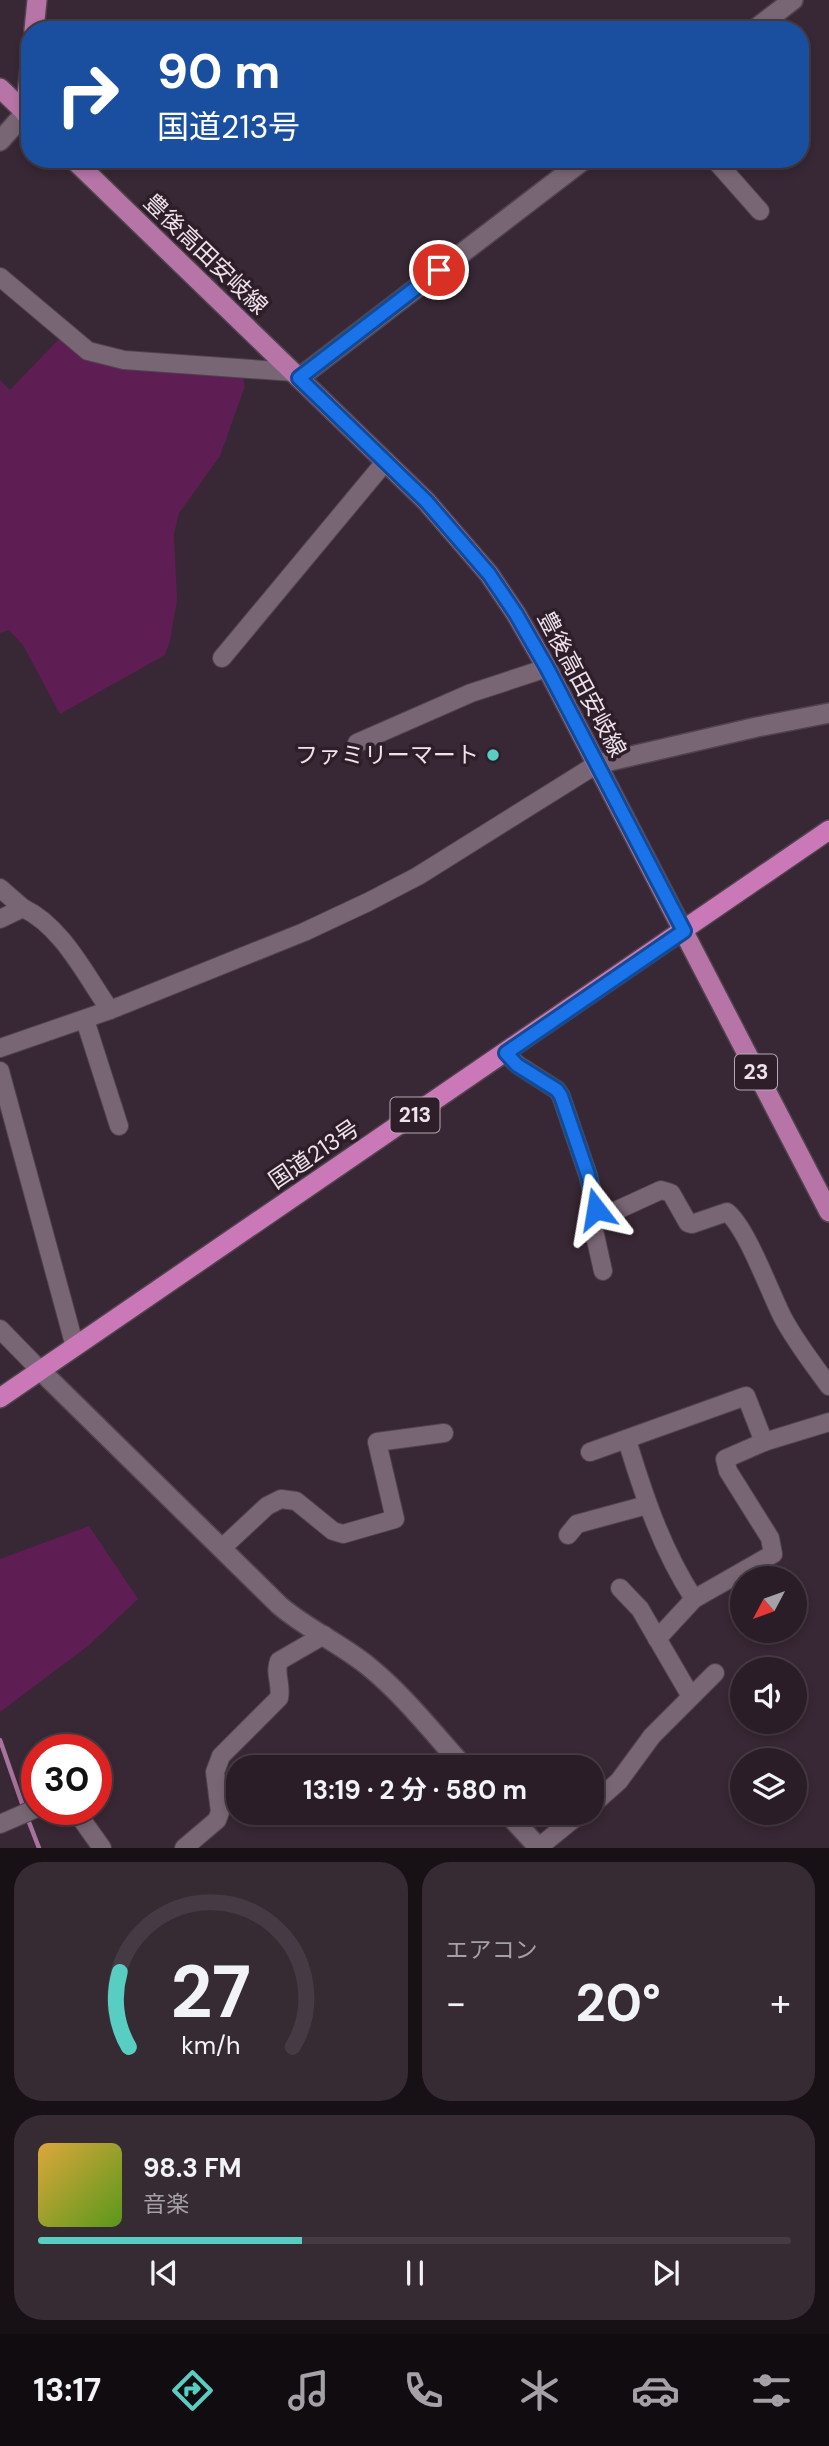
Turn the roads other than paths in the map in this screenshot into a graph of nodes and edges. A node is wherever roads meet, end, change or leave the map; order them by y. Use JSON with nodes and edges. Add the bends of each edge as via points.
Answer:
{"nodes":[{"id":1,"x":37,"y":0,"type":"edge"},
{"id":2,"x":793,"y":0,"type":"edge"},
{"id":3,"x":35,"y":21,"type":"edge"},
{"id":4,"x":766,"y":21,"type":"edge"},
{"id":5,"x":0,"y":88,"type":"edge"},
{"id":6,"x":21,"y":109,"type":"edge"},
{"id":7,"x":21,"y":121,"type":"edge"},
{"id":8,"x":0,"y":141,"type":"edge"},
{"id":9,"x":82,"y":168,"type":"edge"},
{"id":10,"x":572,"y":168,"type":"edge"},
{"id":11,"x":722,"y":168,"type":"edge"},
{"id":12,"x":760,"y":211,"type":"dead end"},
{"id":13,"x":0,"y":277,"type":"edge"},
{"id":14,"x":296,"y":375,"type":"junction"},
{"id":15,"x":385,"y":462,"type":"junction"},
{"id":16,"x":222,"y":658,"type":"dead end"},
{"id":17,"x":547,"y":668,"type":"junction"},
{"id":18,"x":829,"y":713,"type":"edge"},
{"id":19,"x":357,"y":743,"type":"dead end"},
{"id":20,"x":597,"y":764,"type":"junction"},
{"id":21,"x":829,"y":830,"type":"edge"},
{"id":22,"x":0,"y":888,"type":"edge"},
{"id":23,"x":23,"y":908,"type":"junction"},
{"id":24,"x":0,"y":919,"type":"edge"},
{"id":25,"x":684,"y":931,"type":"junction"},
{"id":26,"x":110,"y":1010,"type":"junction"},
{"id":27,"x":85,"y":1020,"type":"junction"},
{"id":28,"x":0,"y":1048,"type":"edge"},
{"id":29,"x":506,"y":1053,"type":"junction"},
{"id":30,"x":0,"y":1071,"type":"edge"},
{"id":31,"x":119,"y":1126,"type":"dead end"},
{"id":32,"x":829,"y":1212,"type":"edge"},
{"id":33,"x":602,"y":1217,"type":"junction"},
{"id":34,"x":603,"y":1271,"type":"dead end"},
{"id":35,"x":0,"y":1329,"type":"edge"},
{"id":36,"x":75,"y":1347,"type":"junction"},
{"id":37,"x":41,"y":1371,"type":"junction"},
{"id":38,"x":829,"y":1386,"type":"edge"},
{"id":39,"x":0,"y":1398,"type":"edge"},
{"id":40,"x":829,"y":1422,"type":"edge"},
{"id":41,"x":444,"y":1433,"type":"dead end"},
{"id":42,"x":627,"y":1440,"type":"junction"},
{"id":43,"x":764,"y":1443,"type":"junction"},
{"id":44,"x":590,"y":1452,"type":"dead end"},
{"id":45,"x":647,"y":1505,"type":"junction"},
{"id":46,"x":568,"y":1535,"type":"dead end"},
{"id":47,"x":222,"y":1548,"type":"junction"},
{"id":48,"x":620,"y":1588,"type":"dead end"},
{"id":49,"x":694,"y":1600,"type":"junction"},
{"id":50,"x":324,"y":1635,"type":"junction"},
{"id":51,"x":657,"y":1639,"type":"junction"},
{"id":52,"x":715,"y":1673,"type":"dead end"},
{"id":53,"x":690,"y":1695,"type":"junction"},
{"id":54,"x":453,"y":1755,"type":"edge"},
{"id":55,"x":604,"y":1794,"type":"edge"},
{"id":56,"x":21,"y":1815,"type":"edge"},
{"id":57,"x":0,"y":1824,"type":"edge"},
{"id":58,"x":86,"y":1825,"type":"edge"},
{"id":59,"x":518,"y":1825,"type":"edge"},
{"id":60,"x":566,"y":1825,"type":"edge"},
{"id":61,"x":102,"y":1847,"type":"edge"},
{"id":62,"x":184,"y":1847,"type":"edge"},
{"id":63,"x":539,"y":1847,"type":"edge"}],
"edges":[{"from":1,"to":3,"type":"main road"},
{"from":2,"to":4,"type":"street"},
{"from":5,"to":6,"type":"main road"},
{"from":7,"to":8,"type":"street"},
{"from":9,"to":14,"type":"main road","name":"豊後高田安岐線"},
{"from":10,"to":14,"type":"street"},
{"from":11,"to":12,"type":"street"},
{"from":13,"to":14,"type":"street","via":[[69,338],[96,354]]},
{"from":14,"to":15,"type":"main road","name":"豊後高田安岐線"},
{"from":15,"to":16,"type":"street"},
{"from":15,"to":17,"type":"main road","name":"豊後高田安岐線","via":[[426,501],[489,574]]},
{"from":17,"to":19,"type":"street","via":[[471,693]]},
{"from":17,"to":20,"type":"main road","name":"豊後高田安岐線"},
{"from":18,"to":20,"type":"street"},
{"from":20,"to":25,"type":"main road","name":"豊後高田安岐線"},
{"from":20,"to":26,"type":"street","via":[[369,902]]},
{"from":21,"to":25,"type":"highway","name":"国道213号","number":"213"},
{"from":22,"to":23,"type":"street"},
{"from":23,"to":24,"type":"street"},
{"from":23,"to":26,"type":"street","via":[[58,937]]},
{"from":25,"to":29,"type":"highway","name":"国道213号","number":"213"},
{"from":25,"to":32,"type":"main road","number":"23"},
{"from":26,"to":27,"type":"street"},
{"from":27,"to":28,"type":"street"},
{"from":27,"to":31,"type":"street"},
{"from":29,"to":33,"type":"street","via":[[561,1096]]},
{"from":29,"to":36,"type":"highway","name":"国道213号","number":"213"},
{"from":30,"to":36,"type":"street"},
{"from":33,"to":34,"type":"street","via":[[593,1226]]},
{"from":33,"to":38,"type":"street","via":[[661,1190],[671,1193],[688,1223],[727,1212],[783,1318]]},
{"from":35,"to":37,"type":"street"},
{"from":36,"to":37,"type":"highway","name":"国道213号","number":"213"},
{"from":37,"to":39,"type":"highway","name":"国道213号","number":"213"},
{"from":37,"to":47,"type":"street"},
{"from":40,"to":43,"type":"street"},
{"from":41,"to":47,"type":"street","via":[[377,1442],[395,1519],[343,1534],[296,1501],[281,1499],[267,1506]]},
{"from":42,"to":43,"type":"street","via":[[746,1396]]},
{"from":42,"to":44,"type":"street"},
{"from":42,"to":45,"type":"street"},
{"from":43,"to":49,"type":"street","via":[[725,1459],[770,1538],[773,1554]]},
{"from":45,"to":46,"type":"street","via":[[577,1524]]},
{"from":45,"to":49,"type":"street"},
{"from":47,"to":50,"type":"street","via":[[293,1617]]},
{"from":48,"to":51,"type":"street","via":[[640,1609]]},
{"from":49,"to":51,"type":"street"},
{"from":50,"to":54,"type":"street","via":[[369,1666]]},
{"from":50,"to":62,"type":"street","via":[[279,1661],[279,1698],[221,1756],[215,1772],[217,1820]]},
{"from":51,"to":53,"type":"street"},
{"from":52,"to":53,"type":"street"},
{"from":53,"to":55,"type":"street"},
{"from":56,"to":57,"type":"street"},
{"from":58,"to":61,"type":"street"},
{"from":59,"to":63,"type":"street"},
{"from":60,"to":63,"type":"street"}]}
